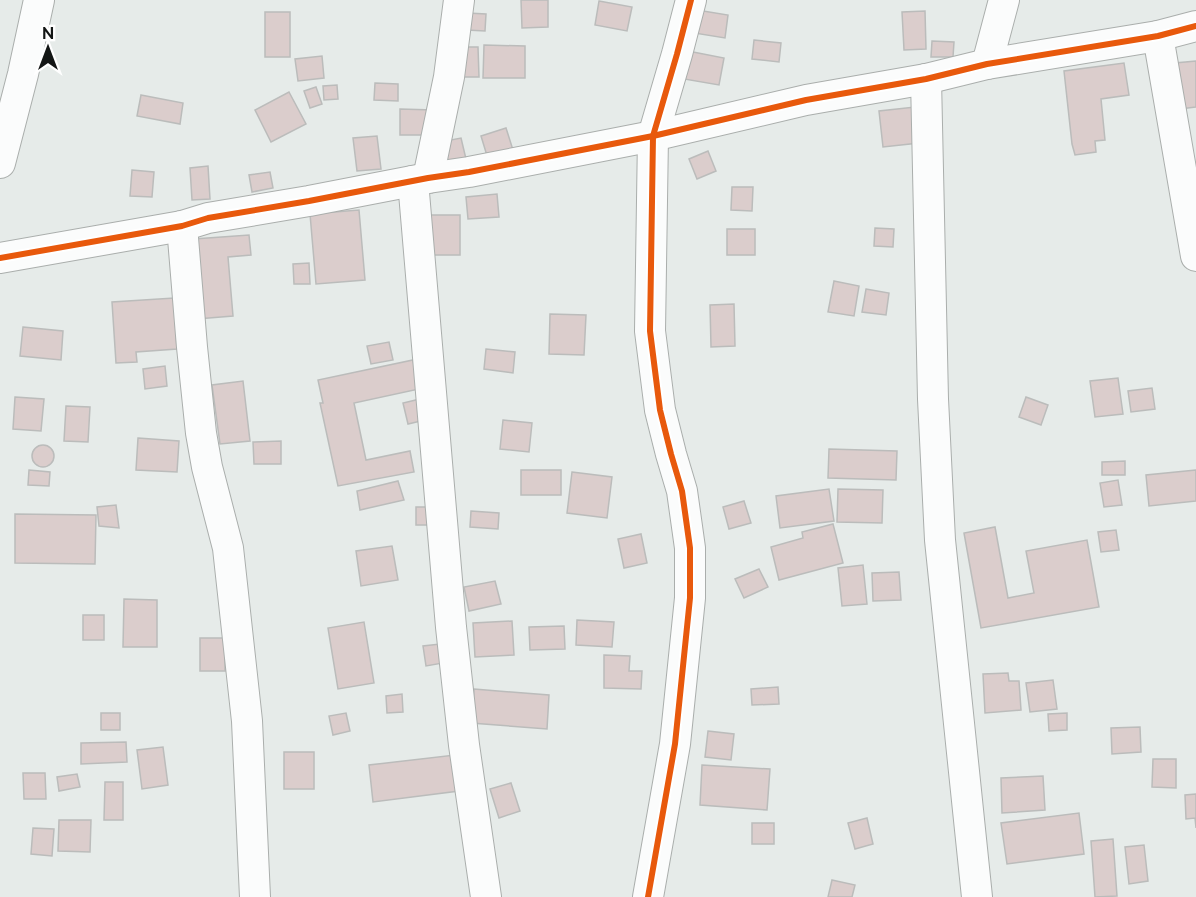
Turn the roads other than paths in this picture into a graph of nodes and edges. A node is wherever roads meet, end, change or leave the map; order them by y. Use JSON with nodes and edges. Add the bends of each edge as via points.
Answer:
{"nodes":[{"id":1,"x":39,"y":0,"type":"edge"},
{"id":2,"x":459,"y":0,"type":"edge"},
{"id":3,"x":691,"y":0,"type":"edge"},
{"id":4,"x":1004,"y":0,"type":"edge"},
{"id":5,"x":1196,"y":26,"type":"edge"},
{"id":6,"x":1158,"y":36,"type":"junction"},
{"id":7,"x":987,"y":64,"type":"junction"},
{"id":8,"x":926,"y":79,"type":"junction"},
{"id":9,"x":653,"y":136,"type":"junction"},
{"id":10,"x":0,"y":163,"type":"edge"},
{"id":11,"x":421,"y":179,"type":"junction"},
{"id":12,"x":182,"y":226,"type":"junction"},
{"id":13,"x":1196,"y":256,"type":"edge"},
{"id":14,"x":0,"y":258,"type":"edge"},
{"id":15,"x":255,"y":897,"type":"edge"},
{"id":16,"x":486,"y":897,"type":"edge"},
{"id":17,"x":648,"y":897,"type":"edge"},
{"id":18,"x":977,"y":897,"type":"edge"}],
"edges":[{"from":1,"to":10,"type":"street"},
{"from":2,"to":11,"type":"street","via":[[449,77]]},
{"from":3,"to":9,"type":"street"},
{"from":4,"to":7,"type":"street"},
{"from":5,"to":6,"type":"street"},
{"from":6,"to":7,"type":"street"},
{"from":6,"to":13,"type":"street"},
{"from":7,"to":8,"type":"street"},
{"from":8,"to":9,"type":"street","via":[[806,100]]},
{"from":8,"to":18,"type":"street","via":[[939,540]]},
{"from":9,"to":11,"type":"street"},
{"from":9,"to":17,"type":"street","via":[[650,331],[660,410],[683,499],[690,548],[690,598],[675,744]]},
{"from":11,"to":12,"type":"street"},
{"from":11,"to":16,"type":"street","via":[[451,627]]},
{"from":12,"to":14,"type":"street"},
{"from":12,"to":15,"type":"street","via":[[201,433],[228,548],[247,721]]}]}
